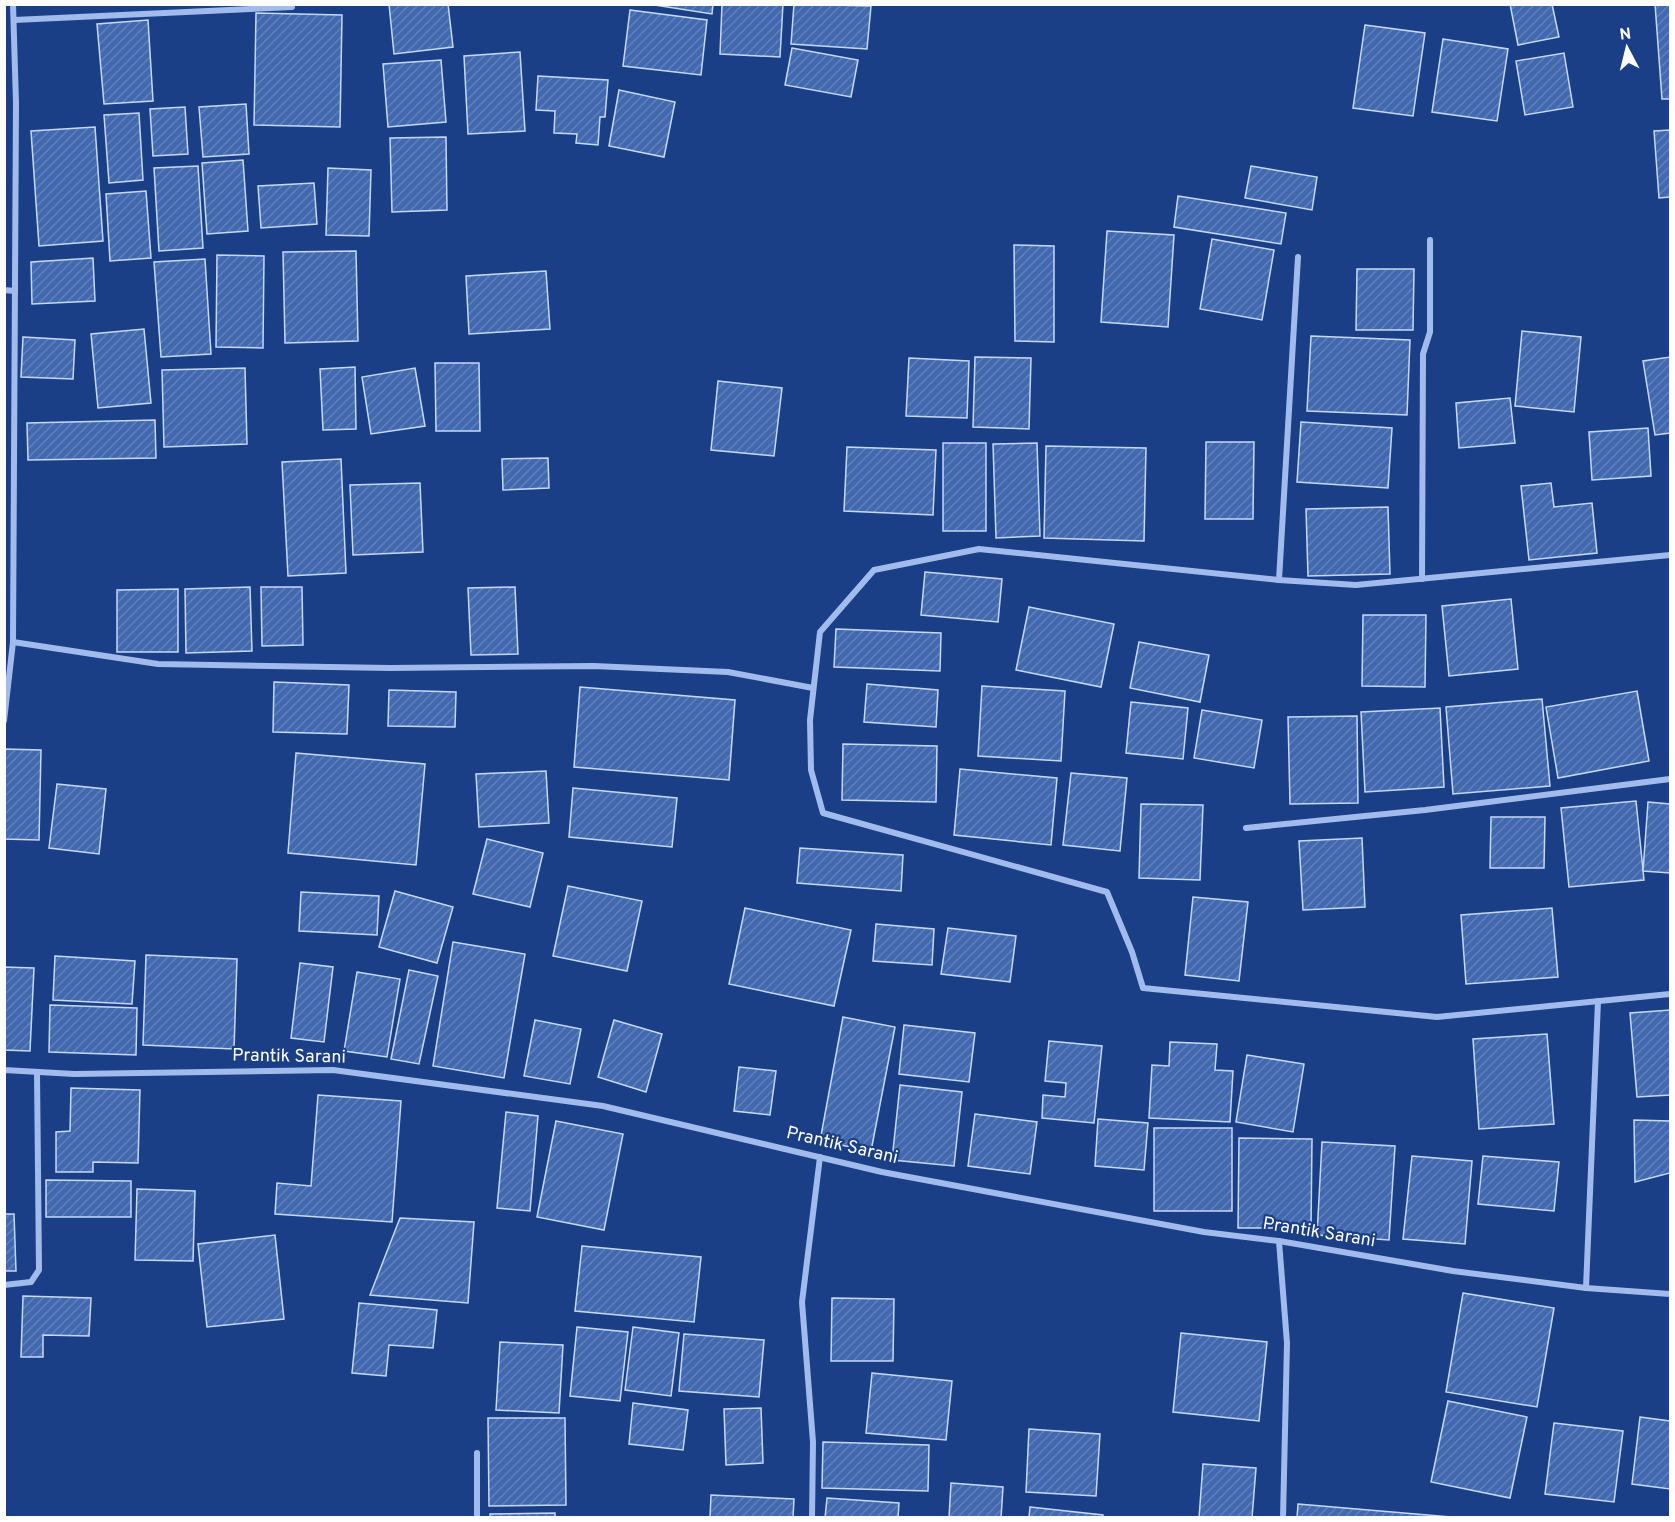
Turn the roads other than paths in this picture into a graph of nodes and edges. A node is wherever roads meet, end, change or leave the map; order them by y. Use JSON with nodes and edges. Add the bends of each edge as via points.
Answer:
{"nodes":[{"id":1,"x":13,"y":4,"type":"edge"},
{"id":2,"x":292,"y":8,"type":"dead end"},
{"id":3,"x":14,"y":20,"type":"junction"},
{"id":4,"x":1431,"y":240,"type":"dead end"},
{"id":5,"x":1298,"y":256,"type":"dead end"},
{"id":6,"x":4,"y":290,"type":"edge"},
{"id":7,"x":15,"y":291,"type":"junction"},
{"id":8,"x":1671,"y":555,"type":"edge"},
{"id":9,"x":1422,"y":579,"type":"junction"},
{"id":10,"x":1279,"y":580,"type":"junction"},
{"id":11,"x":13,"y":642,"type":"junction"},
{"id":12,"x":813,"y":688,"type":"junction"},
{"id":13,"x":4,"y":721,"type":"edge"},
{"id":14,"x":1671,"y":779,"type":"edge"},
{"id":15,"x":1246,"y":828,"type":"dead end"},
{"id":16,"x":1671,"y":994,"type":"edge"},
{"id":17,"x":1598,"y":1001,"type":"junction"},
{"id":18,"x":4,"y":1070,"type":"edge"},
{"id":19,"x":37,"y":1072,"type":"junction"},
{"id":20,"x":820,"y":1157,"type":"junction"},
{"id":21,"x":1279,"y":1241,"type":"junction"},
{"id":22,"x":4,"y":1285,"type":"edge"},
{"id":23,"x":1586,"y":1288,"type":"junction"},
{"id":24,"x":1671,"y":1294,"type":"edge"},
{"id":25,"x":477,"y":1453,"type":"dead end"},
{"id":26,"x":477,"y":1518,"type":"edge"},
{"id":27,"x":812,"y":1518,"type":"edge"},
{"id":28,"x":1283,"y":1518,"type":"edge"}],
"edges":[{"from":1,"to":3,"type":"street"},
{"from":2,"to":3,"type":"street"},
{"from":3,"to":7,"type":"street"},
{"from":4,"to":9,"type":"street","via":[[1430,332],[1423,354]]},
{"from":5,"to":10,"type":"street"},
{"from":6,"to":7,"type":"street"},
{"from":7,"to":11,"type":"street"},
{"from":8,"to":9,"type":"street"},
{"from":9,"to":10,"type":"street","via":[[1356,585]]},
{"from":10,"to":12,"type":"street","via":[[979,549],[874,570],[820,632]]},
{"from":11,"to":12,"type":"street","via":[[158,664],[594,666],[728,672]]},
{"from":11,"to":13,"type":"street"},
{"from":12,"to":17,"type":"street","via":[[811,770],[822,813],[1107,892],[1143,988],[1437,1017]]},
{"from":14,"to":15,"type":"street"},
{"from":16,"to":17,"type":"street"},
{"from":17,"to":23,"type":"street"},
{"from":18,"to":19,"type":"street","name":"Prantik Sarani"},
{"from":19,"to":20,"type":"street","name":"Prantik Sarani","via":[[333,1070],[603,1106]]},
{"from":19,"to":22,"type":"street","via":[[39,1270],[31,1282]]},
{"from":20,"to":21,"type":"street","name":"Prantik Sarani","via":[[1204,1232]]},
{"from":20,"to":27,"type":"street","via":[[802,1302],[813,1442]]},
{"from":21,"to":23,"type":"street","name":"Prantik Sarani","via":[[1453,1271]]},
{"from":21,"to":28,"type":"street","via":[[1287,1342]]},
{"from":23,"to":24,"type":"street","name":"Prantik Sarani"},
{"from":25,"to":26,"type":"street"}]}
